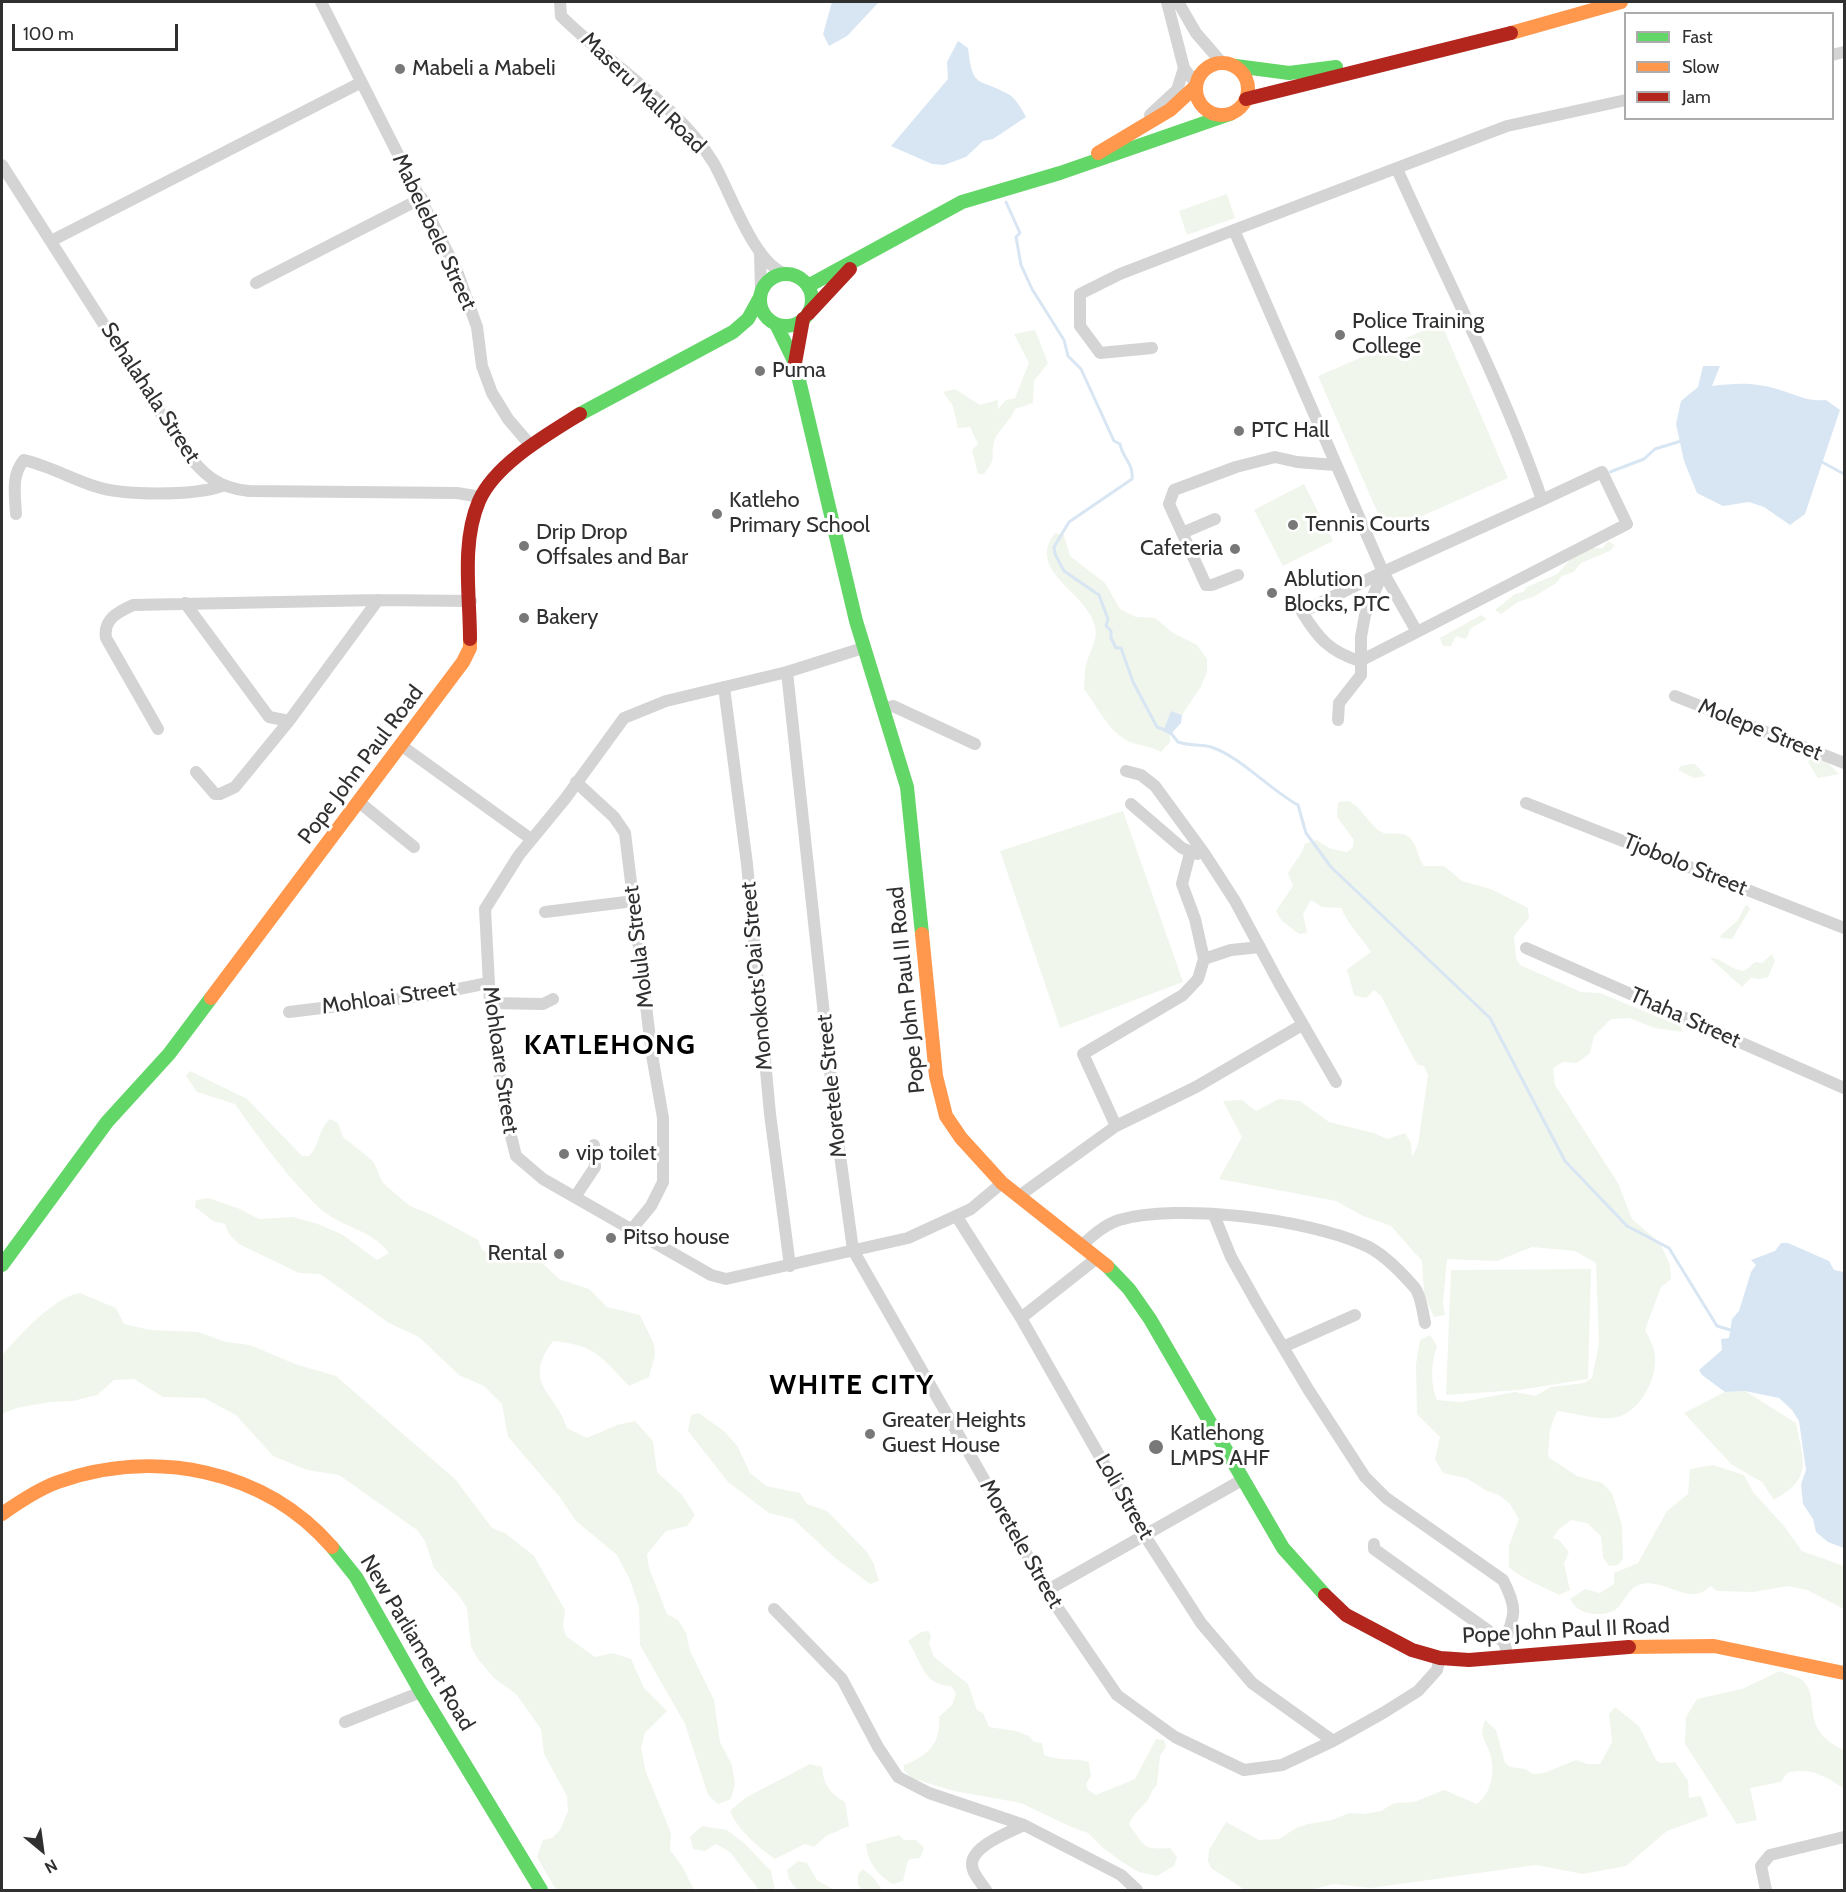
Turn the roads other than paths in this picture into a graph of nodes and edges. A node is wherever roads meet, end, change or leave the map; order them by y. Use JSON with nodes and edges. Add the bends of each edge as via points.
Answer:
{"nodes":[{"id":1,"x":321,"y":2,"type":"edge"},
{"id":2,"x":561,"y":2,"type":"edge"},
{"id":3,"x":1167,"y":2,"type":"edge"},
{"id":4,"x":1178,"y":2,"type":"edge"},
{"id":5,"x":1621,"y":2,"type":"edge"},
{"id":6,"x":1446,"y":51,"type":"junction"},
{"id":7,"x":1229,"y":64,"type":"junction"},
{"id":8,"x":1184,"y":68,"type":"junction"},
{"id":9,"x":360,"y":83,"type":"junction"},
{"id":10,"x":1196,"y":85,"type":"junction"},
{"id":11,"x":1246,"y":99,"type":"junction"},
{"id":12,"x":1624,"y":100,"type":"edge"},
{"id":13,"x":1230,"y":114,"type":"junction"},
{"id":14,"x":1140,"y":128,"type":"junction"},
{"id":15,"x":2,"y":165,"type":"edge"},
{"id":16,"x":1397,"y":170,"type":"junction"},
{"id":17,"x":1060,"y":173,"type":"junction"},
{"id":18,"x":422,"y":198,"type":"junction"},
{"id":19,"x":1234,"y":230,"type":"junction"},
{"id":20,"x":51,"y":241,"type":"junction"},
{"id":21,"x":760,"y":252,"type":"junction"},
{"id":22,"x":864,"y":256,"type":"junction"},
{"id":23,"x":787,"y":274,"type":"junction"},
{"id":24,"x":256,"y":283,"type":"dead end"},
{"id":25,"x":807,"y":286,"type":"junction"},
{"id":26,"x":760,"y":295,"type":"junction"},
{"id":27,"x":805,"y":317,"type":"junction"},
{"id":28,"x":775,"y":324,"type":"junction"},
{"id":29,"x":733,"y":332,"type":"junction"},
{"id":30,"x":1152,"y":348,"type":"dead end"},
{"id":31,"x":795,"y":363,"type":"junction"},
{"id":32,"x":531,"y":446,"type":"junction"},
{"id":33,"x":1335,"y":465,"type":"junction"},
{"id":34,"x":222,"y":486,"type":"junction"},
{"id":35,"x":481,"y":497,"type":"junction"},
{"id":36,"x":1542,"y":500,"type":"junction"},
{"id":37,"x":16,"y":514,"type":"dead end"},
{"id":38,"x":1215,"y":519,"type":"dead end"},
{"id":39,"x":1182,"y":533,"type":"junction"},
{"id":40,"x":1383,"y":572,"type":"junction"},
{"id":41,"x":1238,"y":575,"type":"dead end"},
{"id":42,"x":378,"y":600,"type":"junction"},
{"id":43,"x":471,"y":601,"type":"junction"},
{"id":44,"x":185,"y":603,"type":"junction"},
{"id":45,"x":1418,"y":632,"type":"junction"},
{"id":46,"x":863,"y":648,"type":"junction"},
{"id":47,"x":1360,"y":661,"type":"junction"},
{"id":48,"x":788,"y":672,"type":"junction"},
{"id":49,"x":724,"y":687,"type":"junction"},
{"id":50,"x":1675,"y":696,"type":"dead end"},
{"id":51,"x":882,"y":708,"type":"junction"},
{"id":52,"x":1338,"y":720,"type":"dead end"},
{"id":53,"x":289,"y":721,"type":"junction"},
{"id":54,"x":158,"y":729,"type":"dead end"},
{"id":55,"x":975,"y":744,"type":"dead end"},
{"id":56,"x":402,"y":746,"type":"junction"},
{"id":57,"x":1845,"y":763,"type":"edge"},
{"id":58,"x":1126,"y":771,"type":"dead end"},
{"id":59,"x":196,"y":772,"type":"dead end"},
{"id":60,"x":576,"y":782,"type":"junction"},
{"id":61,"x":359,"y":802,"type":"junction"},
{"id":62,"x":1526,"y":803,"type":"dead end"},
{"id":63,"x":1131,"y":804,"type":"dead end"},
{"id":64,"x":531,"y":838,"type":"junction"},
{"id":65,"x":414,"y":847,"type":"dead end"},
{"id":66,"x":1190,"y":852,"type":"junction"},
{"id":67,"x":1204,"y":853,"type":"junction"},
{"id":68,"x":634,"y":901,"type":"junction"},
{"id":69,"x":545,"y":912,"type":"dead end"},
{"id":70,"x":1845,"y":928,"type":"edge"},
{"id":71,"x":1260,"y":947,"type":"junction"},
{"id":72,"x":1526,"y":948,"type":"dead end"},
{"id":73,"x":1204,"y":959,"type":"junction"},
{"id":74,"x":488,"y":983,"type":"junction"},
{"id":75,"x":553,"y":999,"type":"dead end"},
{"id":76,"x":490,"y":1003,"type":"junction"},
{"id":77,"x":289,"y":1012,"type":"dead end"},
{"id":78,"x":1302,"y":1025,"type":"junction"},
{"id":79,"x":1336,"y":1082,"type":"dead end"},
{"id":80,"x":1845,"y":1088,"type":"edge"},
{"id":81,"x":1116,"y":1126,"type":"junction"},
{"id":82,"x":594,"y":1145,"type":"dead end"},
{"id":83,"x":1002,"y":1183,"type":"junction"},
{"id":84,"x":1019,"y":1196,"type":"junction"},
{"id":85,"x":575,"y":1197,"type":"junction"},
{"id":86,"x":1214,"y":1215,"type":"junction"},
{"id":87,"x":957,"y":1217,"type":"junction"},
{"id":88,"x":632,"y":1229,"type":"junction"},
{"id":89,"x":1081,"y":1246,"type":"junction"},
{"id":90,"x":853,"y":1250,"type":"junction"},
{"id":91,"x":1096,"y":1258,"type":"junction"},
{"id":92,"x":2,"y":1265,"type":"edge"},
{"id":93,"x":790,"y":1266,"type":"junction"},
{"id":94,"x":1355,"y":1315,"type":"dead end"},
{"id":95,"x":1021,"y":1318,"type":"junction"},
{"id":96,"x":1425,"y":1323,"type":"dead end"},
{"id":97,"x":1283,"y":1347,"type":"junction"},
{"id":98,"x":1242,"y":1480,"type":"junction"},
{"id":99,"x":2,"y":1514,"type":"edge"},
{"id":100,"x":1145,"y":1536,"type":"junction"},
{"id":101,"x":1374,"y":1544,"type":"dead end"},
{"id":102,"x":1046,"y":1591,"type":"junction"},
{"id":103,"x":774,"y":1609,"type":"dead end"},
{"id":104,"x":1506,"y":1649,"type":"junction"},
{"id":105,"x":1440,"y":1658,"type":"junction"},
{"id":106,"x":1845,"y":1673,"type":"edge"},
{"id":107,"x":421,"y":1692,"type":"junction"},
{"id":108,"x":345,"y":1722,"type":"dead end"},
{"id":109,"x":1333,"y":1741,"type":"junction"},
{"id":110,"x":1024,"y":1825,"type":"junction"},
{"id":111,"x":1845,"y":1837,"type":"edge"},
{"id":112,"x":541,"y":1890,"type":"edge"},
{"id":113,"x":986,"y":1890,"type":"edge"},
{"id":114,"x":1137,"y":1890,"type":"edge"},
{"id":115,"x":1766,"y":1890,"type":"edge"}],
"edges":[{"from":1,"to":9,"type":"street","name":"Mabelebele Street"},
{"from":2,"to":21,"type":"street","name":"Maseru Mall Road","via":[[561,16],[692,134],[712,160]]},
{"from":3,"to":8,"type":"street"},
{"from":4,"to":7,"type":"street","via":[[1196,33]]},
{"from":5,"to":6,"type":"main road"},
{"from":6,"to":7,"type":"main road","via":[[1414,52],[1304,72],[1273,72]]},
{"from":6,"to":11,"type":"main road"},
{"from":7,"to":10,"type":"main road","via":[[1205,69]]},
{"from":7,"to":11,"type":"main road","via":[[1248,83]]},
{"from":8,"to":10,"type":"street"},
{"from":8,"to":14,"type":"street","via":[[1177,90]]},
{"from":9,"to":18,"type":"street","name":"Mabelebele Street"},
{"from":9,"to":20,"type":"street"},
{"from":10,"to":13,"type":"main road","via":[[1198,101],[1205,109],[1214,114]]},
{"from":10,"to":14,"type":"main road","via":[[1177,104]]},
{"from":11,"to":13,"type":"main road"},
{"from":12,"to":16,"type":"street","via":[[1507,126]]},
{"from":13,"to":17,"type":"main road"},
{"from":14,"to":17,"type":"main road"},
{"from":15,"to":20,"type":"street","name":"Sehalahala Street"},
{"from":16,"to":19,"type":"street"},
{"from":16,"to":36,"type":"street","via":[[1468,322]]},
{"from":17,"to":22,"type":"main road","via":[[962,202]]},
{"from":18,"to":24,"type":"street"},
{"from":18,"to":32,"type":"street","name":"Mabelebele Street","via":[[467,297],[492,393]]},
{"from":19,"to":30,"type":"street","via":[[1120,274],[1080,294],[1080,326],[1101,353]]},
{"from":19,"to":33,"type":"street"},
{"from":20,"to":34,"type":"street","name":"Sehalahala Street","via":[[184,450],[200,471]]},
{"from":21,"to":23,"type":"street","name":"Maseru Mall Road","via":[[771,266]]},
{"from":21,"to":26,"type":"street","name":"Maseru Mall Road"},
{"from":22,"to":25,"type":"main road"},
{"from":22,"to":27,"type":"main road"},
{"from":23,"to":25,"type":"main road","via":[[802,279]]},
{"from":23,"to":26,"type":"main road","via":[[771,278]]},
{"from":25,"to":27,"type":"main road","via":[[812,300]]},
{"from":26,"to":28,"type":"main road","via":[[765,316]]},
{"from":26,"to":29,"type":"main road","name":"Pope John Paul Road","via":[[748,318]]},
{"from":27,"to":28,"type":"main road","via":[[790,326]]},
{"from":27,"to":31,"type":"main road"},
{"from":28,"to":29,"type":"main road","name":"Pope John Paul Road"},
{"from":28,"to":31,"type":"main road"},
{"from":29,"to":32,"type":"main road","name":"Pope John Paul Road"},
{"from":31,"to":46,"type":"main road","name":"Pope John Paul II Road"},
{"from":32,"to":35,"type":"main road","name":"Pope John Paul Road","via":[[506,466]]},
{"from":33,"to":39,"type":"street","via":[[1275,457],[1182,486],[1174,490],[1169,504]]},
{"from":33,"to":40,"type":"street"},
{"from":34,"to":35,"type":"street","name":"Sehalahala Street"},
{"from":34,"to":37,"type":"street","via":[[180,493],[95,487],[24,460],[15,479]]},
{"from":35,"to":43,"type":"main road","name":"Pope John Paul Road","via":[[470,541]]},
{"from":36,"to":40,"type":"street"},
{"from":36,"to":45,"type":"street","via":[[1602,472],[1627,524]]},
{"from":38,"to":39,"type":"street"},
{"from":39,"to":41,"type":"street","via":[[1206,585]]},
{"from":40,"to":45,"type":"street"},
{"from":40,"to":47,"type":"street","via":[[1365,615]]},
{"from":40,"to":47,"type":"street","via":[[1302,612],[1317,635],[1340,655]]},
{"from":42,"to":43,"type":"street"},
{"from":42,"to":44,"type":"street"},
{"from":42,"to":53,"type":"street"},
{"from":43,"to":56,"type":"main road","name":"Pope John Paul Road","via":[[470,648],[449,684]]},
{"from":44,"to":53,"type":"street","via":[[269,717]]},
{"from":44,"to":54,"type":"street","via":[[133,605],[108,621],[105,629],[106,638]]},
{"from":45,"to":47,"type":"street"},
{"from":46,"to":48,"type":"street","name":"Mohloare Street"},
{"from":46,"to":51,"type":"main road","name":"Pope John Paul II Road"},
{"from":47,"to":52,"type":"street","via":[[1361,675],[1339,703]]},
{"from":48,"to":49,"type":"street","name":"Mohloare Street"},
{"from":48,"to":90,"type":"street","name":"Moretele Street","via":[[834,1114]]},
{"from":49,"to":60,"type":"street","name":"Mohloare Street","via":[[658,703],[624,718]]},
{"from":49,"to":93,"type":"street","name":"Monokots'Oai Street"},
{"from":50,"to":57,"type":"street","name":"Molepe Street"},
{"from":51,"to":55,"type":"street","via":[[893,706]]},
{"from":51,"to":83,"type":"main road","name":"Pope John Paul II Road","via":[[907,787],[940,1100],[952,1128]]},
{"from":53,"to":59,"type":"street","via":[[228,791],[215,794]]},
{"from":56,"to":61,"type":"main road","name":"Pope John Paul Road"},
{"from":56,"to":64,"type":"street"},
{"from":58,"to":67,"type":"street","via":[[1141,775],[1155,786]]},
{"from":60,"to":64,"type":"street","name":"Mohloare Street"},
{"from":60,"to":68,"type":"street","name":"Molula Street","via":[[614,816],[625,833]]},
{"from":61,"to":65,"type":"street"},
{"from":61,"to":92,"type":"main road","name":"Pope John Paul Road","via":[[169,1054],[107,1122]]},
{"from":62,"to":70,"type":"street","name":"Tjobolo Street"},
{"from":63,"to":66,"type":"street"},
{"from":64,"to":74,"type":"street","name":"Mohloare Street","via":[[485,909]]},
{"from":66,"to":67,"type":"street"},
{"from":66,"to":73,"type":"street","via":[[1182,884]]},
{"from":67,"to":71,"type":"street"},
{"from":68,"to":69,"type":"street"},
{"from":68,"to":88,"type":"street","name":"Molula Street","via":[[663,1118],[663,1182],[651,1206]]},
{"from":71,"to":73,"type":"street","via":[[1231,950]]},
{"from":71,"to":78,"type":"street"},
{"from":72,"to":80,"type":"street","name":"Thaha Street"},
{"from":73,"to":81,"type":"street","via":[[1198,979],[1183,995],[1083,1054]]},
{"from":74,"to":76,"type":"street","name":"Mohloare Street"},
{"from":74,"to":77,"type":"street","name":"Mohloai Street"},
{"from":75,"to":76,"type":"street","via":[[543,1004]]},
{"from":76,"to":85,"type":"street","name":"Mohloare Street","via":[[505,1112],[516,1156],[543,1179]]},
{"from":78,"to":79,"type":"street"},
{"from":78,"to":81,"type":"street","via":[[1196,1087]]},
{"from":81,"to":84,"type":"street"},
{"from":82,"to":85,"type":"street","via":[[595,1167]]},
{"from":83,"to":84,"type":"main road","name":"Pope John Paul II Road"},
{"from":83,"to":87,"type":"street","name":"Mohloare Street"},
{"from":84,"to":89,"type":"main road","name":"Pope John Paul II Road"},
{"from":85,"to":88,"type":"street","name":"Mohloare Street"},
{"from":86,"to":89,"type":"street","via":[[1151,1215],[1118,1221]]},
{"from":86,"to":96,"type":"street","via":[[1265,1218],[1365,1244],[1417,1290]]},
{"from":86,"to":97,"type":"street","via":[[1231,1257]]},
{"from":87,"to":90,"type":"street","name":"Mohloare Street","via":[[908,1238]]},
{"from":87,"to":95,"type":"street","name":"Loli Street"},
{"from":88,"to":93,"type":"street","name":"Mohloare Street","via":[[711,1275],[726,1279]]},
{"from":89,"to":91,"type":"main road","name":"Pope John Paul II Road"},
{"from":90,"to":93,"type":"street","name":"Mohloare Street"},
{"from":90,"to":102,"type":"street","name":"Moretele Street"},
{"from":91,"to":95,"type":"street"},
{"from":91,"to":98,"type":"main road","name":"Pope John Paul II Road","via":[[1129,1289],[1150,1319]]},
{"from":94,"to":97,"type":"street"},
{"from":95,"to":100,"type":"street","name":"Loli Street"},
{"from":97,"to":104,"type":"street","via":[[1365,1477],[1386,1498],[1503,1580],[1513,1598],[1515,1612]]},
{"from":98,"to":100,"type":"street"},
{"from":98,"to":105,"type":"main road","name":"Pope John Paul II Road","via":[[1296,1564],[1347,1615],[1412,1650]]},
{"from":99,"to":107,"type":"main road","name":"New Parliament Road","via":[[57,1482],[102,1472],[179,1467],[233,1478],[299,1514],[343,1560]]},
{"from":100,"to":102,"type":"street"},
{"from":100,"to":109,"type":"street","name":"Loli Street","via":[[1201,1623],[1252,1683]]},
{"from":101,"to":104,"type":"street","via":[[1374,1549]]},
{"from":102,"to":109,"type":"street","name":"Moretele Street","via":[[1117,1695],[1175,1737],[1245,1770],[1282,1765]]},
{"from":103,"to":110,"type":"street","via":[[842,1679],[898,1777],[929,1793]]},
{"from":104,"to":105,"type":"main road","name":"Pope John Paul II Road","via":[[1469,1660]]},
{"from":104,"to":106,"type":"main road","name":"Pope John Paul II Road","via":[[1714,1646]]},
{"from":105,"to":109,"type":"street","name":"Moretele Street","via":[[1437,1670],[1418,1691]]},
{"from":107,"to":108,"type":"street"},
{"from":107,"to":112,"type":"main road","name":"New Parliament Road"},
{"from":110,"to":113,"type":"street","via":[[986,1844],[974,1858],[973,1869]]},
{"from":110,"to":114,"type":"street","via":[[1121,1875]]},
{"from":111,"to":115,"type":"street","via":[[1770,1855],[1761,1866]]}]}
